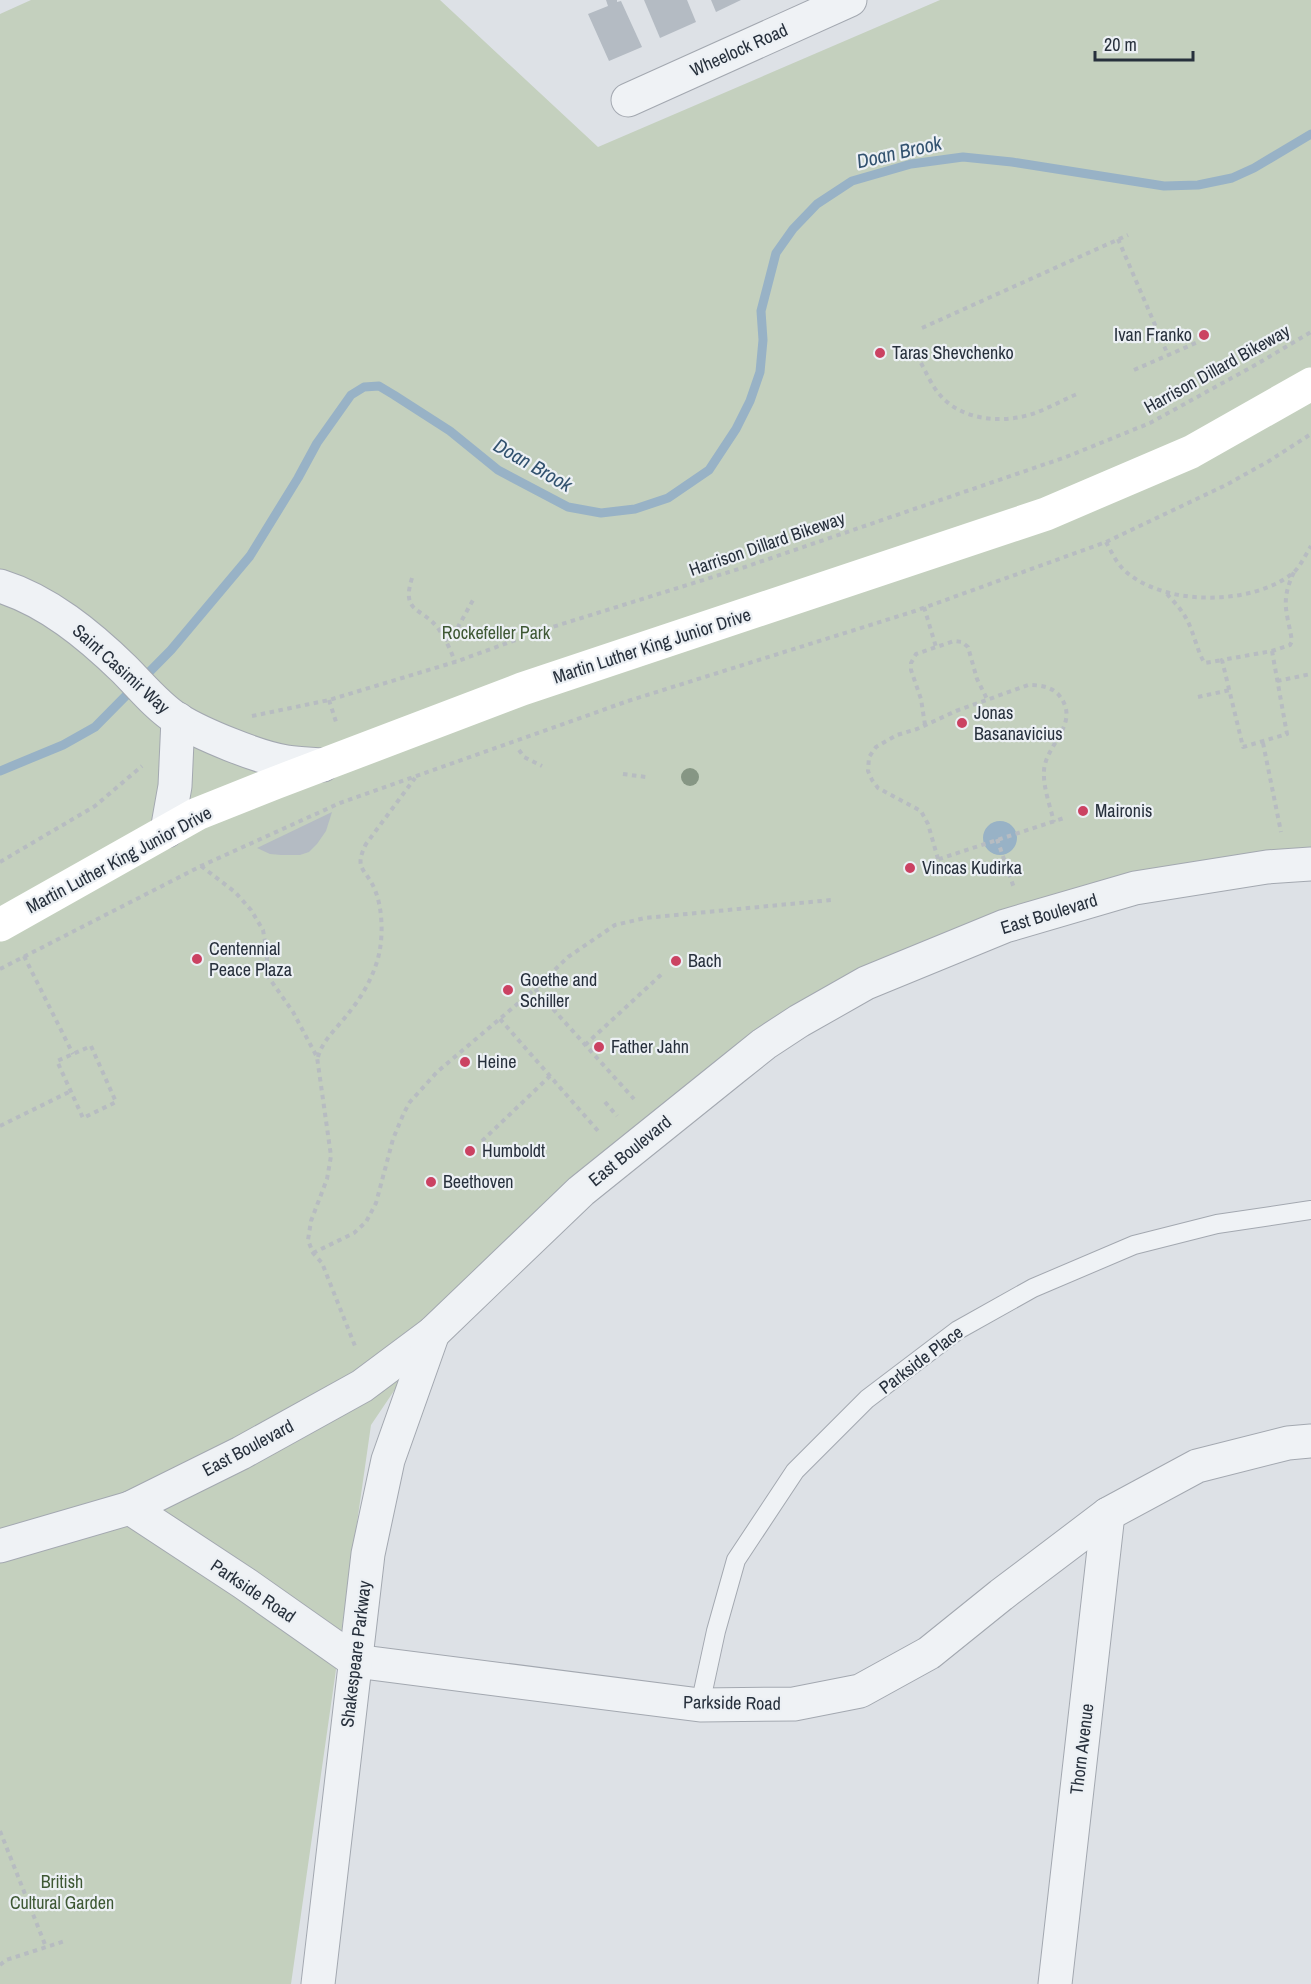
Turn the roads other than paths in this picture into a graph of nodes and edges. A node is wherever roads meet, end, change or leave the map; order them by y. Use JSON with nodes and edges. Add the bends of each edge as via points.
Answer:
{"nodes":[{"id":1,"x":850,"y":0,"type":"edge"},
{"id":2,"x":628,"y":100,"type":"dead end"},
{"id":3,"x":1311,"y":384,"type":"edge"},
{"id":4,"x":0,"y":586,"type":"edge"},
{"id":5,"x":167,"y":711,"type":"junction"},
{"id":6,"x":323,"y":765,"type":"junction"},
{"id":7,"x":167,"y":831,"type":"junction"},
{"id":8,"x":1311,"y":864,"type":"edge"},
{"id":9,"x":0,"y":925,"type":"edge"},
{"id":10,"x":1311,"y":1210,"type":"edge"},
{"id":11,"x":433,"y":1333,"type":"junction"},
{"id":12,"x":1311,"y":1441,"type":"edge"},
{"id":13,"x":130,"y":1508,"type":"junction"},
{"id":14,"x":1108,"y":1514,"type":"junction"},
{"id":15,"x":0,"y":1546,"type":"edge"},
{"id":16,"x":355,"y":1661,"type":"junction"},
{"id":17,"x":700,"y":1705,"type":"junction"},
{"id":18,"x":318,"y":1984,"type":"edge"},
{"id":19,"x":1055,"y":1984,"type":"edge"}],
"edges":[{"from":1,"to":2,"type":"street","name":"Wheelock Road"},
{"from":3,"to":6,"type":"main road","name":"Martin Luther King Junior Drive","via":[[1191,452],[1046,514],[522,689]]},
{"from":4,"to":5,"type":"street","name":"Saint Casimir Way","via":[[34,600],[80,629]]},
{"from":5,"to":6,"type":"street","name":"Saint Casimir Way","via":[[250,752],[285,762]]},
{"from":5,"to":7,"type":"street","name":"Saint Casimir Way","via":[[175,786]]},
{"from":6,"to":7,"type":"main road","name":"Martin Luther King Junior Drive","via":[[197,814]]},
{"from":7,"to":9,"type":"main road","name":"Martin Luther King Junior Drive"},
{"from":8,"to":11,"type":"street","name":"East Boulevard","via":[[1135,888],[1005,926],[866,983],[764,1044],[581,1191]]},
{"from":10,"to":17,"type":"lane","name":"Parkside Place","via":[[1217,1224],[1134,1245],[1043,1284],[958,1330],[867,1400],[795,1472],[736,1560]]},
{"from":11,"to":13,"type":"street","name":"East Boulevard","via":[[362,1386]]},
{"from":11,"to":16,"type":"street","name":"Shakespeare Parkway","via":[[388,1460],[368,1554]]},
{"from":12,"to":14,"type":"street","name":"Parkside Road","via":[[1197,1466]]},
{"from":13,"to":15,"type":"street","name":"East Boulevard"},
{"from":13,"to":16,"type":"street","name":"Parkside Road"},
{"from":14,"to":17,"type":"street","name":"Parkside Road","via":[[929,1653],[860,1691],[794,1704]]},
{"from":14,"to":19,"type":"street","name":"Thorn Avenue"},
{"from":16,"to":17,"type":"street","name":"Parkside Road"},
{"from":16,"to":18,"type":"street","name":"Shakespeare Parkway"}]}
